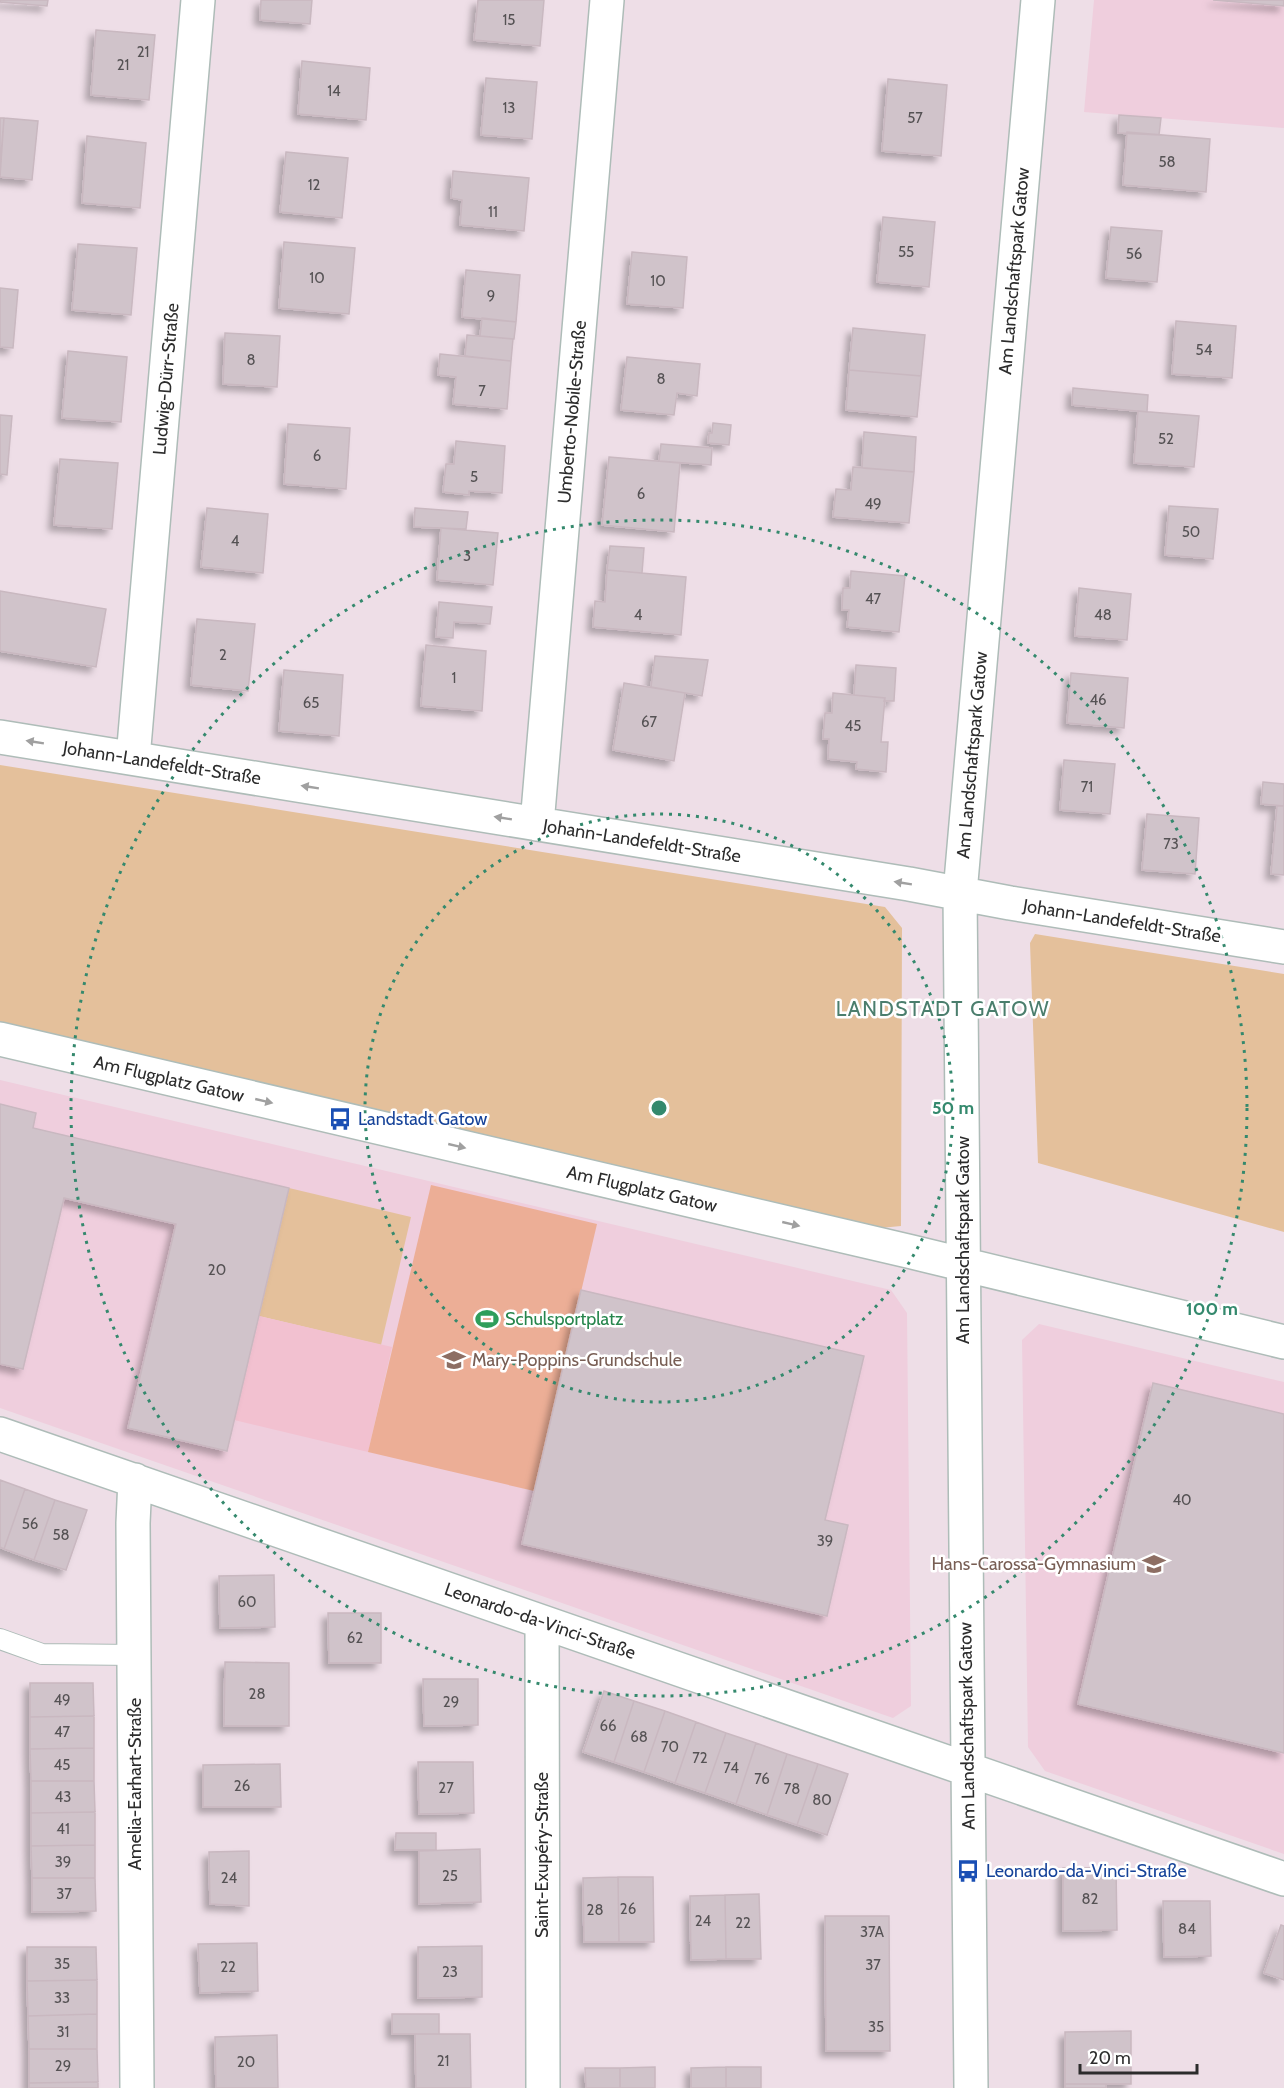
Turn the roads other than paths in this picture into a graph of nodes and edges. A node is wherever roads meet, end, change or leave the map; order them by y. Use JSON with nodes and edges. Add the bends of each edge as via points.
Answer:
{"nodes":[{"id":1,"x":198,"y":0,"type":"edge"},
{"id":2,"x":607,"y":0,"type":"edge"},
{"id":3,"x":1038,"y":0,"type":"edge"},
{"id":4,"x":0,"y":736,"type":"edge"},
{"id":5,"x":133,"y":758,"type":"junction"},
{"id":6,"x":537,"y":824,"type":"junction"},
{"id":7,"x":960,"y":893,"type":"junction"},
{"id":8,"x":1284,"y":947,"type":"edge"},
{"id":9,"x":0,"y":1039,"type":"edge"},
{"id":10,"x":963,"y":1266,"type":"junction"},
{"id":11,"x":1284,"y":1342,"type":"edge"},
{"id":12,"x":0,"y":1434,"type":"edge"},
{"id":13,"x":135,"y":1480,"type":"junction"},
{"id":14,"x":542,"y":1622,"type":"junction"},
{"id":15,"x":0,"y":1639,"type":"edge"},
{"id":16,"x":134,"y":1654,"type":"junction"},
{"id":17,"x":968,"y":1769,"type":"junction"},
{"id":18,"x":1284,"y":1879,"type":"edge"},
{"id":19,"x":137,"y":2088,"type":"edge"},
{"id":20,"x":543,"y":2088,"type":"edge"},
{"id":21,"x":971,"y":2088,"type":"edge"}],
"edges":[{"from":1,"to":5,"type":"street","name":"Ludwig-Dürr-Straße"},
{"from":2,"to":6,"type":"street","name":"Umberto-Nobile-Straße"},
{"from":3,"to":7,"type":"street","name":"Am Landschaftspark Gatow"},
{"from":5,"to":4,"type":"street","name":"Johann-Landefeldt-Straße","one_way":true},
{"from":6,"to":5,"type":"street","name":"Johann-Landefeldt-Straße","one_way":true},
{"from":7,"to":6,"type":"street","name":"Johann-Landefeldt-Straße","one_way":true},
{"from":7,"to":8,"type":"street","name":"Johann-Landefeldt-Straße"},
{"from":7,"to":10,"type":"street","name":"Am Landschaftspark Gatow"},
{"from":9,"to":10,"type":"street","name":"Am Flugplatz Gatow","one_way":true},
{"from":10,"to":11,"type":"street","name":"Am Flugplatz Gatow"},
{"from":10,"to":17,"type":"street","name":"Am Landschaftspark Gatow"},
{"from":12,"to":13,"type":"street","name":"Leonardo-da-Vinci-Straße"},
{"from":13,"to":14,"type":"street","name":"Leonardo-da-Vinci-Straße"},
{"from":13,"to":16,"type":"street","name":"Amelia-Earhart-Straße"},
{"from":14,"to":17,"type":"street","name":"Leonardo-da-Vinci-Straße"},
{"from":14,"to":20,"type":"street","name":"Saint-Exupéry-Straße"},
{"from":15,"to":16,"type":"lane","via":[[42,1654]]},
{"from":16,"to":19,"type":"street","name":"Amelia-Earhart-Straße"},
{"from":17,"to":18,"type":"street","name":"Leonardo-da-Vinci-Straße"},
{"from":17,"to":21,"type":"street","name":"Am Landschaftspark Gatow"}]}
